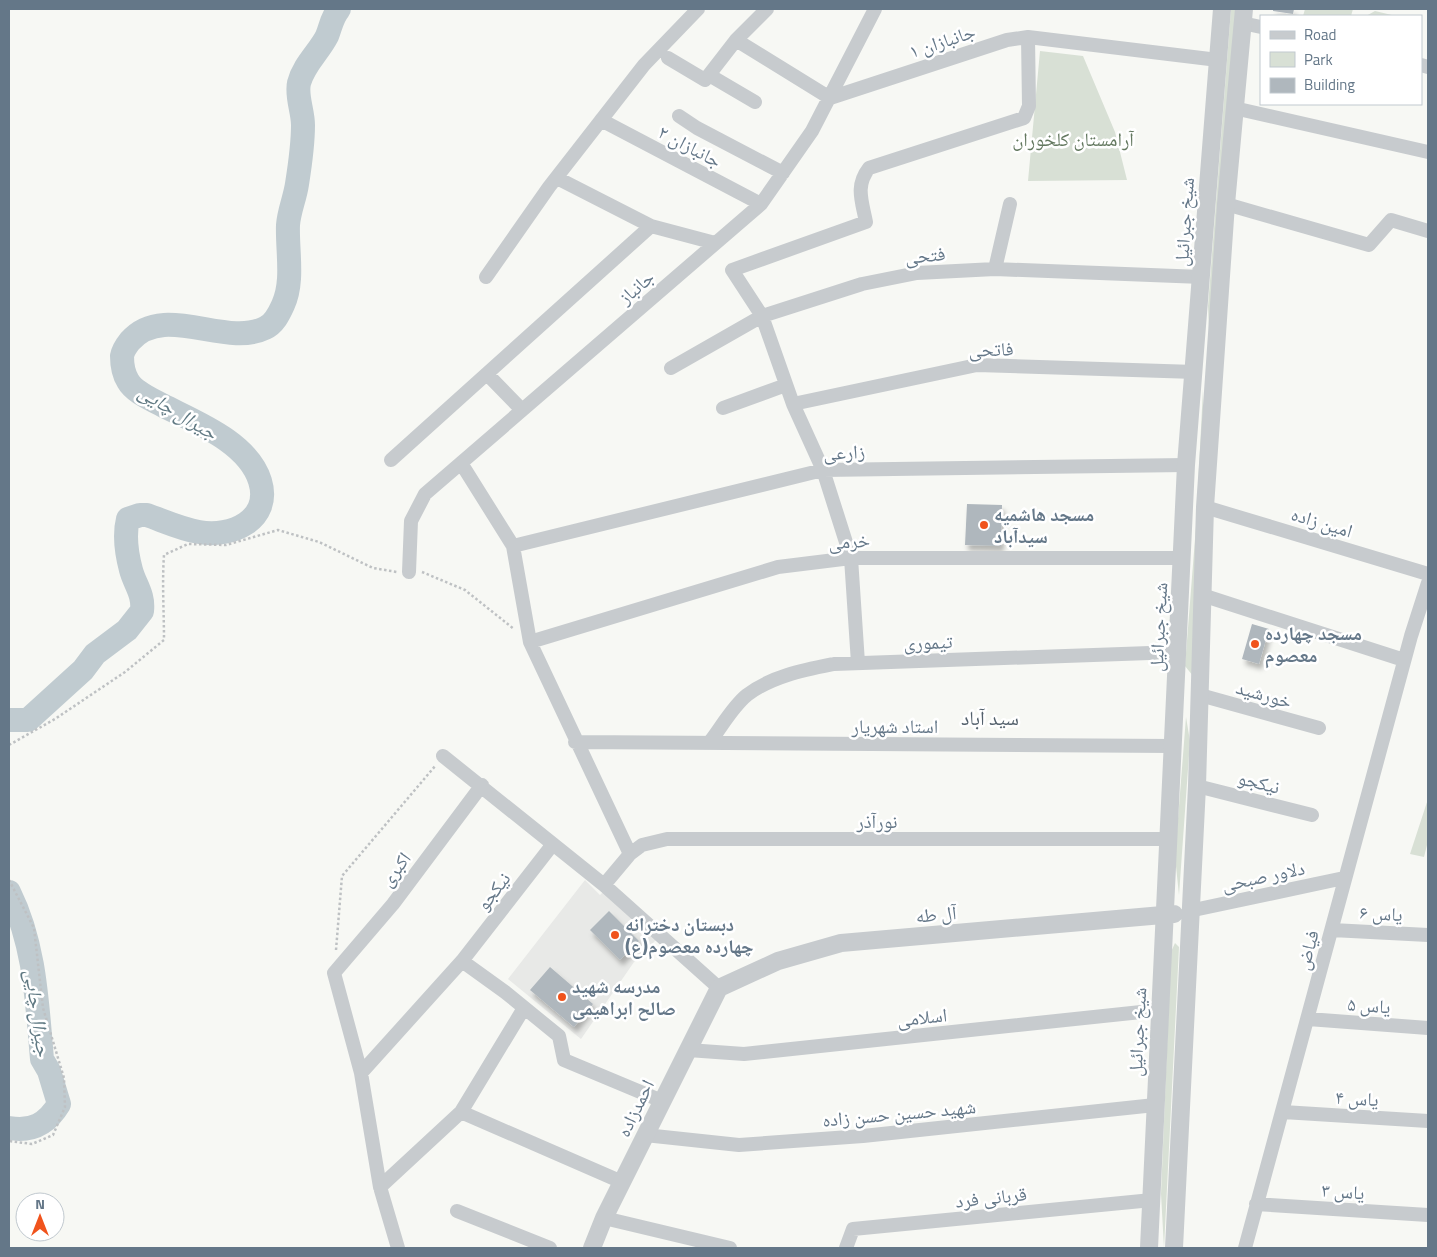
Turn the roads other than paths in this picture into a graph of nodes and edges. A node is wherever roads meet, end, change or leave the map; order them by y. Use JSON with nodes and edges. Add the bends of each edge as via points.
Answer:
{"nodes":[{"id":1,"x":698,"y":9,"type":"edge"},
{"id":2,"x":767,"y":9,"type":"edge"},
{"id":3,"x":875,"y":9,"type":"edge"},
{"id":4,"x":1222,"y":9,"type":"edge"},
{"id":5,"x":1243,"y":16,"type":"edge"},
{"id":6,"x":1260,"y":27,"type":"edge"},
{"id":7,"x":1028,"y":37,"type":"junction"},
{"id":8,"x":736,"y":40,"type":"junction"},
{"id":9,"x":668,"y":58,"type":"dead end"},
{"id":10,"x":1218,"y":60,"type":"junction"},
{"id":11,"x":709,"y":75,"type":"junction"},
{"id":12,"x":830,"y":98,"type":"junction"},
{"id":13,"x":754,"y":102,"type":"dead end"},
{"id":14,"x":1234,"y":108,"type":"junction"},
{"id":15,"x":679,"y":116,"type":"dead end"},
{"id":16,"x":601,"y":120,"type":"junction"},
{"id":17,"x":1428,"y":152,"type":"edge"},
{"id":18,"x":782,"y":173,"type":"junction"},
{"id":19,"x":557,"y":178,"type":"junction"},
{"id":20,"x":761,"y":204,"type":"junction"},
{"id":21,"x":1010,"y":204,"type":"dead end"},
{"id":22,"x":1226,"y":204,"type":"junction"},
{"id":23,"x":651,"y":226,"type":"junction"},
{"id":24,"x":1428,"y":231,"type":"edge"},
{"id":25,"x":715,"y":243,"type":"junction"},
{"id":26,"x":995,"y":270,"type":"junction"},
{"id":27,"x":486,"y":277,"type":"dead end"},
{"id":28,"x":1202,"y":277,"type":"junction"},
{"id":29,"x":762,"y":316,"type":"junction"},
{"id":30,"x":671,"y":368,"type":"dead end"},
{"id":31,"x":1194,"y":372,"type":"junction"},
{"id":32,"x":487,"y":374,"type":"junction"},
{"id":33,"x":1213,"y":374,"type":"junction"},
{"id":34,"x":786,"y":385,"type":"junction"},
{"id":35,"x":793,"y":404,"type":"junction"},
{"id":36,"x":723,"y":408,"type":"dead end"},
{"id":37,"x":522,"y":410,"type":"junction"},
{"id":38,"x":391,"y":460,"type":"dead end"},
{"id":39,"x":461,"y":463,"type":"junction"},
{"id":40,"x":1186,"y":464,"type":"junction"},
{"id":41,"x":823,"y":470,"type":"junction"},
{"id":42,"x":1204,"y":507,"type":"junction"},
{"id":43,"x":513,"y":546,"type":"junction"},
{"id":44,"x":851,"y":558,"type":"junction"},
{"id":45,"x":1183,"y":558,"type":"junction"},
{"id":46,"x":409,"y":572,"type":"road end"},
{"id":47,"x":1428,"y":574,"type":"edge"},
{"id":48,"x":1428,"y":583,"type":"edge"},
{"id":49,"x":1202,"y":595,"type":"junction"},
{"id":50,"x":530,"y":642,"type":"junction"},
{"id":51,"x":1178,"y":652,"type":"junction"},
{"id":52,"x":1404,"y":660,"type":"junction"},
{"id":53,"x":858,"y":663,"type":"junction"},
{"id":54,"x":1200,"y":695,"type":"junction"},
{"id":55,"x":1175,"y":696,"type":"junction"},
{"id":56,"x":1319,"y":728,"type":"dead end"},
{"id":57,"x":575,"y":742,"type":"junction"},
{"id":58,"x":709,"y":744,"type":"junction"},
{"id":59,"x":1172,"y":746,"type":"junction"},
{"id":60,"x":443,"y":756,"type":"road end"},
{"id":61,"x":482,"y":785,"type":"junction"},
{"id":62,"x":1197,"y":786,"type":"junction"},
{"id":63,"x":1312,"y":815,"type":"dead end"},
{"id":64,"x":1168,"y":840,"type":"junction"},
{"id":65,"x":553,"y":844,"type":"junction"},
{"id":66,"x":630,"y":854,"type":"junction"},
{"id":67,"x":1344,"y":878,"type":"junction"},
{"id":68,"x":604,"y":885,"type":"junction"},
{"id":69,"x":1189,"y":911,"type":"junction"},
{"id":70,"x":1164,"y":915,"type":"junction"},
{"id":71,"x":1332,"y":930,"type":"junction"},
{"id":72,"x":1428,"y":934,"type":"edge"},
{"id":73,"x":462,"y":961,"type":"junction"},
{"id":74,"x":719,"y":988,"type":"junction"},
{"id":75,"x":524,"y":1008,"type":"junction"},
{"id":76,"x":1160,"y":1010,"type":"junction"},
{"id":77,"x":1308,"y":1019,"type":"junction"},
{"id":78,"x":1428,"y":1028,"type":"edge"},
{"id":79,"x":688,"y":1050,"type":"junction"},
{"id":80,"x":361,"y":1073,"type":"junction"},
{"id":81,"x":662,"y":1101,"type":"junction"},
{"id":82,"x":1155,"y":1105,"type":"junction"},
{"id":83,"x":460,"y":1112,"type":"junction"},
{"id":84,"x":1283,"y":1112,"type":"junction"},
{"id":85,"x":1428,"y":1121,"type":"edge"},
{"id":86,"x":645,"y":1135,"type":"junction"},
{"id":87,"x":622,"y":1182,"type":"junction"},
{"id":88,"x":380,"y":1187,"type":"junction"},
{"id":89,"x":1152,"y":1200,"type":"junction"},
{"id":90,"x":1256,"y":1204,"type":"junction"},
{"id":91,"x":457,"y":1211,"type":"dead end"},
{"id":92,"x":1428,"y":1215,"type":"edge"},
{"id":93,"x":604,"y":1218,"type":"junction"},
{"id":94,"x":398,"y":1248,"type":"edge"},
{"id":95,"x":550,"y":1248,"type":"edge"},
{"id":96,"x":592,"y":1248,"type":"edge"},
{"id":97,"x":730,"y":1248,"type":"edge"},
{"id":98,"x":846,"y":1248,"type":"edge"},
{"id":99,"x":1149,"y":1248,"type":"edge"},
{"id":100,"x":1174,"y":1248,"type":"edge"},
{"id":101,"x":1245,"y":1248,"type":"edge"}],
"edges":[{"from":1,"to":16,"type":"street","via":[[644,65]]},
{"from":2,"to":8,"type":"street"},
{"from":3,"to":12,"type":"street","name":"جانباز"},
{"from":4,"to":10,"type":"street","name":"شیخ جبرائیل"},
{"from":5,"to":6,"type":"street"},
{"from":5,"to":14,"type":"street"},
{"from":7,"to":10,"type":"street","name":"جانبازان ۱"},
{"from":7,"to":12,"type":"street","name":"جانبازان ۱","via":[[1007,40]]},
{"from":7,"to":29,"type":"street","via":[[1029,106],[1024,118],[869,168],[860,179],[866,222],[732,270]]},
{"from":8,"to":11,"type":"street"},
{"from":8,"to":12,"type":"street"},
{"from":9,"to":11,"type":"street","via":[[705,80]]},
{"from":10,"to":28,"type":"street","name":"شیخ جبرائیل"},
{"from":11,"to":13,"type":"street"},
{"from":12,"to":18,"type":"street","name":"جانباز","via":[[812,131]]},
{"from":14,"to":17,"type":"street"},
{"from":14,"to":22,"type":"street"},
{"from":15,"to":18,"type":"street"},
{"from":16,"to":19,"type":"street"},
{"from":16,"to":20,"type":"street","name":"جانبازان ۲"},
{"from":18,"to":20,"type":"street","name":"جانباز"},
{"from":19,"to":23,"type":"street"},
{"from":19,"to":27,"type":"street"},
{"from":20,"to":25,"type":"street","name":"جانباز"},
{"from":21,"to":26,"type":"street"},
{"from":22,"to":24,"type":"street","via":[[1369,245],[1391,220]]},
{"from":22,"to":33,"type":"street"},
{"from":23,"to":25,"type":"street"},
{"from":23,"to":32,"type":"street"},
{"from":25,"to":37,"type":"street","name":"جانباز"},
{"from":26,"to":28,"type":"street","name":"فتحی"},
{"from":26,"to":29,"type":"street","name":"فتحی","via":[[917,273],[862,284]]},
{"from":28,"to":31,"type":"street","name":"شیخ جبرائیل"},
{"from":29,"to":30,"type":"street","name":"فتحی"},
{"from":29,"to":34,"type":"street"},
{"from":31,"to":33,"type":"street"},
{"from":31,"to":35,"type":"street","name":"فاتحی","via":[[977,366]]},
{"from":31,"to":40,"type":"street","name":"شیخ جبرائیل"},
{"from":32,"to":37,"type":"street"},
{"from":32,"to":38,"type":"street"},
{"from":33,"to":42,"type":"street"},
{"from":34,"to":35,"type":"street"},
{"from":34,"to":36,"type":"street"},
{"from":35,"to":41,"type":"street"},
{"from":37,"to":39,"type":"street","name":"جانباز"},
{"from":39,"to":43,"type":"street"},
{"from":39,"to":46,"type":"street","name":"جانباز","via":[[425,494],[411,520]]},
{"from":40,"to":41,"type":"street","name":"زارعی"},
{"from":40,"to":45,"type":"street","name":"شیخ جبرائیل"},
{"from":41,"to":43,"type":"street","name":"زارعی"},
{"from":41,"to":44,"type":"street"},
{"from":42,"to":47,"type":"street","name":"امین زاده"},
{"from":42,"to":49,"type":"street"},
{"from":43,"to":50,"type":"street"},
{"from":44,"to":45,"type":"street","name":"خرمی"},
{"from":44,"to":50,"type":"street","name":"خرمی","via":[[778,567]]},
{"from":44,"to":53,"type":"street"},
{"from":45,"to":51,"type":"street","name":"شیخ جبرائیل"},
{"from":48,"to":52,"type":"street","name":"فیاض"},
{"from":49,"to":52,"type":"street"},
{"from":49,"to":54,"type":"street"},
{"from":50,"to":57,"type":"street"},
{"from":51,"to":53,"type":"street","name":"تیموری"},
{"from":51,"to":55,"type":"street","name":"شیخ جبرائیل"},
{"from":52,"to":67,"type":"street","name":"فیاض"},
{"from":53,"to":58,"type":"street","name":"تیموری","via":[[834,664],[792,673],[761,686],[746,696]]},
{"from":54,"to":55,"type":"street"},
{"from":54,"to":56,"type":"street","name":"خورشید"},
{"from":54,"to":62,"type":"street"},
{"from":55,"to":59,"type":"street","name":"شیخ جبرائیل"},
{"from":57,"to":58,"type":"street","name":"استاد شهریار"},
{"from":57,"to":66,"type":"street"},
{"from":58,"to":59,"type":"street","name":"استاد شهریار"},
{"from":59,"to":64,"type":"street","name":"شیخ جبرائیل"},
{"from":60,"to":61,"type":"street"},
{"from":61,"to":65,"type":"street"},
{"from":61,"to":80,"type":"street","name":"اکبری","via":[[393,904],[334,973]]},
{"from":62,"to":63,"type":"street","name":"نیکجو"},
{"from":62,"to":69,"type":"street"},
{"from":64,"to":66,"type":"street","name":"نورآذر","via":[[668,840],[642,845]]},
{"from":64,"to":70,"type":"street","name":"شیخ جبرائیل"},
{"from":65,"to":68,"type":"street"},
{"from":65,"to":73,"type":"street","name":"نیکجو"},
{"from":66,"to":68,"type":"street","name":"نورآذر"},
{"from":67,"to":69,"type":"street","name":"دلاور صبحی"},
{"from":67,"to":71,"type":"street","name":"فیاض"},
{"from":68,"to":74,"type":"street"},
{"from":69,"to":70,"type":"street","name":"آل طه"},
{"from":69,"to":100,"type":"street"},
{"from":70,"to":74,"type":"street","name":"آل طه","via":[[841,943],[778,961]]},
{"from":70,"to":76,"type":"street","name":"شیخ جبرائیل"},
{"from":71,"to":72,"type":"street","name":"یاس ۶"},
{"from":71,"to":77,"type":"street","name":"فیاض"},
{"from":73,"to":75,"type":"street"},
{"from":73,"to":80,"type":"street","name":"نیکجو"},
{"from":74,"to":79,"type":"street","name":"احمدزاده"},
{"from":75,"to":81,"type":"street","via":[[559,1036],[564,1060]]},
{"from":75,"to":83,"type":"street"},
{"from":76,"to":79,"type":"street","name":"اسلامی","via":[[744,1054]]},
{"from":76,"to":82,"type":"street","name":"شیخ جبرائیل"},
{"from":77,"to":78,"type":"street","name":"یاس ۵"},
{"from":77,"to":84,"type":"street","name":"فیاض"},
{"from":79,"to":81,"type":"street","name":"احمدزاده"},
{"from":80,"to":88,"type":"street"},
{"from":81,"to":86,"type":"street","name":"احمدزاده"},
{"from":82,"to":86,"type":"street","name":"شهید حسین حسن زاده","via":[[863,1136],[739,1145]]},
{"from":82,"to":89,"type":"street","name":"شیخ جبرائیل"},
{"from":83,"to":87,"type":"street"},
{"from":83,"to":88,"type":"street"},
{"from":84,"to":85,"type":"street","name":"یاس ۴"},
{"from":84,"to":90,"type":"street","name":"فیاض"},
{"from":86,"to":87,"type":"street","name":"احمدزاده"},
{"from":87,"to":93,"type":"street","name":"احمدزاده"},
{"from":88,"to":94,"type":"street"},
{"from":89,"to":98,"type":"street","name":"قربانی فرد","via":[[853,1229]]},
{"from":89,"to":99,"type":"street","name":"شیخ جبرائیل"},
{"from":90,"to":92,"type":"street","name":"یاس ۳"},
{"from":90,"to":101,"type":"street","name":"فیاض"},
{"from":91,"to":95,"type":"street"},
{"from":93,"to":96,"type":"street","name":"احمدزاده"},
{"from":93,"to":97,"type":"street"}]}
